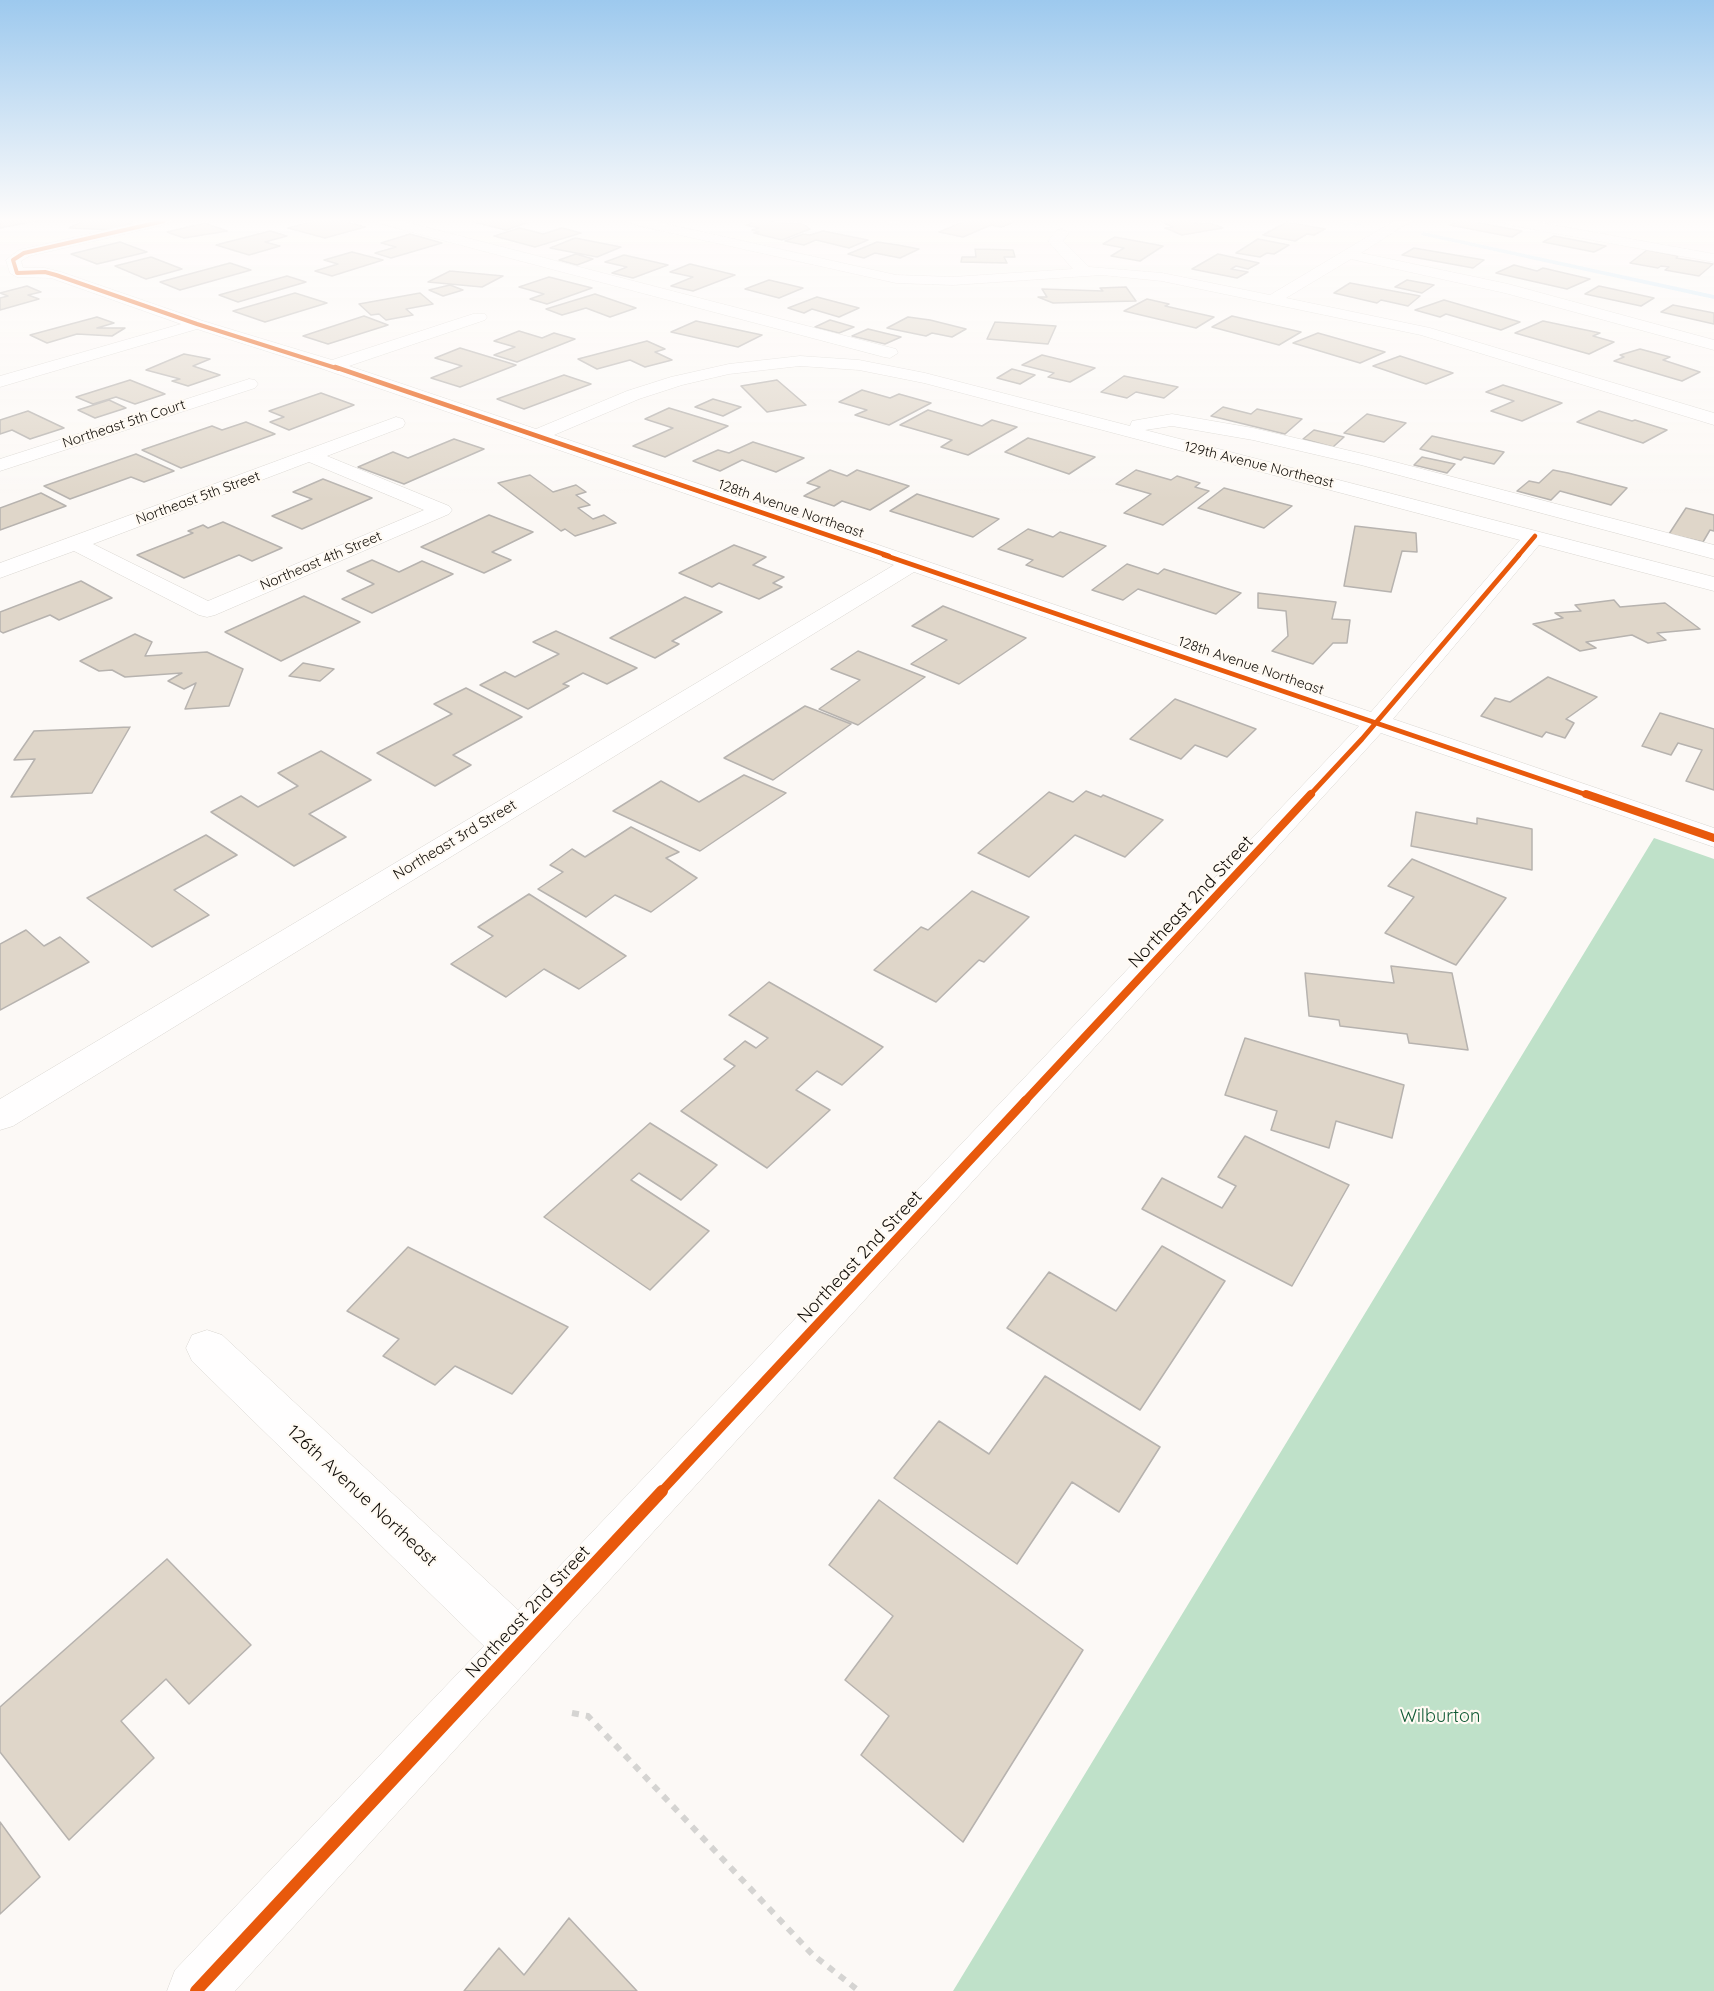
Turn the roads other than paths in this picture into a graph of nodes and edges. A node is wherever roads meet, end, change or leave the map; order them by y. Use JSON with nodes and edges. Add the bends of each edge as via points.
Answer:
{"nodes":[{"id":1,"x":168,"y":314,"type":"edge"},
{"id":2,"x":744,"y":314,"type":"edge"},
{"id":3,"x":1346,"y":314,"type":"edge"},
{"id":4,"x":1598,"y":314,"type":"edge"},
{"id":5,"x":479,"y":317,"type":"dead end"},
{"id":6,"x":197,"y":324,"type":"junction"},
{"id":7,"x":1714,"y":345,"type":"edge"},
{"id":8,"x":332,"y":366,"type":"junction"},
{"id":9,"x":939,"y":381,"type":"junction"},
{"id":10,"x":0,"y":382,"type":"edge"},
{"id":11,"x":249,"y":384,"type":"dead end"},
{"id":12,"x":1714,"y":419,"type":"edge"},
{"id":13,"x":396,"y":423,"type":"dead end"},
{"id":14,"x":1127,"y":431,"type":"junction"},
{"id":15,"x":538,"y":435,"type":"junction"},
{"id":16,"x":311,"y":456,"type":"junction"},
{"id":17,"x":0,"y":465,"type":"edge"},
{"id":18,"x":1535,"y":536,"type":"junction"},
{"id":19,"x":75,"y":543,"type":"junction"},
{"id":20,"x":1714,"y":552,"type":"edge"},
{"id":21,"x":910,"y":565,"type":"junction"},
{"id":22,"x":0,"y":571,"type":"edge"},
{"id":23,"x":1714,"y":584,"type":"edge"},
{"id":24,"x":1377,"y":723,"type":"junction"},
{"id":25,"x":1714,"y":838,"type":"edge"},
{"id":26,"x":0,"y":1116,"type":"edge"},
{"id":27,"x":207,"y":1348,"type":"dead end"},
{"id":28,"x":518,"y":1644,"type":"junction"},
{"id":29,"x":196,"y":1991,"type":"edge"}],
"edges":[{"from":1,"to":6,"type":"street","name":"128th Avenue Northeast"},
{"from":2,"to":9,"type":"street","via":[[921,363],[935,372]]},
{"from":3,"to":12,"type":"street","via":[[1455,340]]},
{"from":4,"to":7,"type":"street"},
{"from":5,"to":8,"type":"street"},
{"from":6,"to":8,"type":"street","name":"128th Avenue Northeast"},
{"from":6,"to":10,"type":"street"},
{"from":8,"to":15,"type":"street","name":"128th Avenue Northeast"},
{"from":9,"to":14,"type":"street","name":"129th Avenue Northeast"},
{"from":9,"to":15,"type":"street","name":"129th Avenue Northeast","via":[[860,365],[800,361],[729,369],[633,395]]},
{"from":11,"to":17,"type":"street","name":"Northeast 5th Court"},
{"from":13,"to":16,"type":"street","name":"Northeast 5th Street"},
{"from":14,"to":18,"type":"street","name":"129th Avenue Northeast"},
{"from":14,"to":20,"type":"street","via":[[1154,421],[1172,420],[1253,434]]},
{"from":15,"to":21,"type":"street","name":"128th Avenue Northeast"},
{"from":16,"to":19,"type":"street","name":"Northeast 5th Street"},
{"from":16,"to":19,"type":"street","name":"Northeast 4th Street","via":[[442,510],[207,610]]},
{"from":18,"to":23,"type":"street","name":"129th Avenue Northeast"},
{"from":18,"to":24,"type":"street","name":"Northeast 2nd Street"},
{"from":19,"to":22,"type":"street","name":"Northeast 5th Street"},
{"from":21,"to":24,"type":"street","name":"128th Avenue Northeast"},
{"from":21,"to":26,"type":"street","name":"Northeast 3rd Street"},
{"from":24,"to":25,"type":"street","name":"128th Avenue Northeast"},
{"from":24,"to":28,"type":"street","name":"Northeast 2nd Street"},
{"from":27,"to":28,"type":"street","name":"126th Avenue Northeast"},
{"from":28,"to":29,"type":"street","name":"Northeast 2nd Street"}]}
